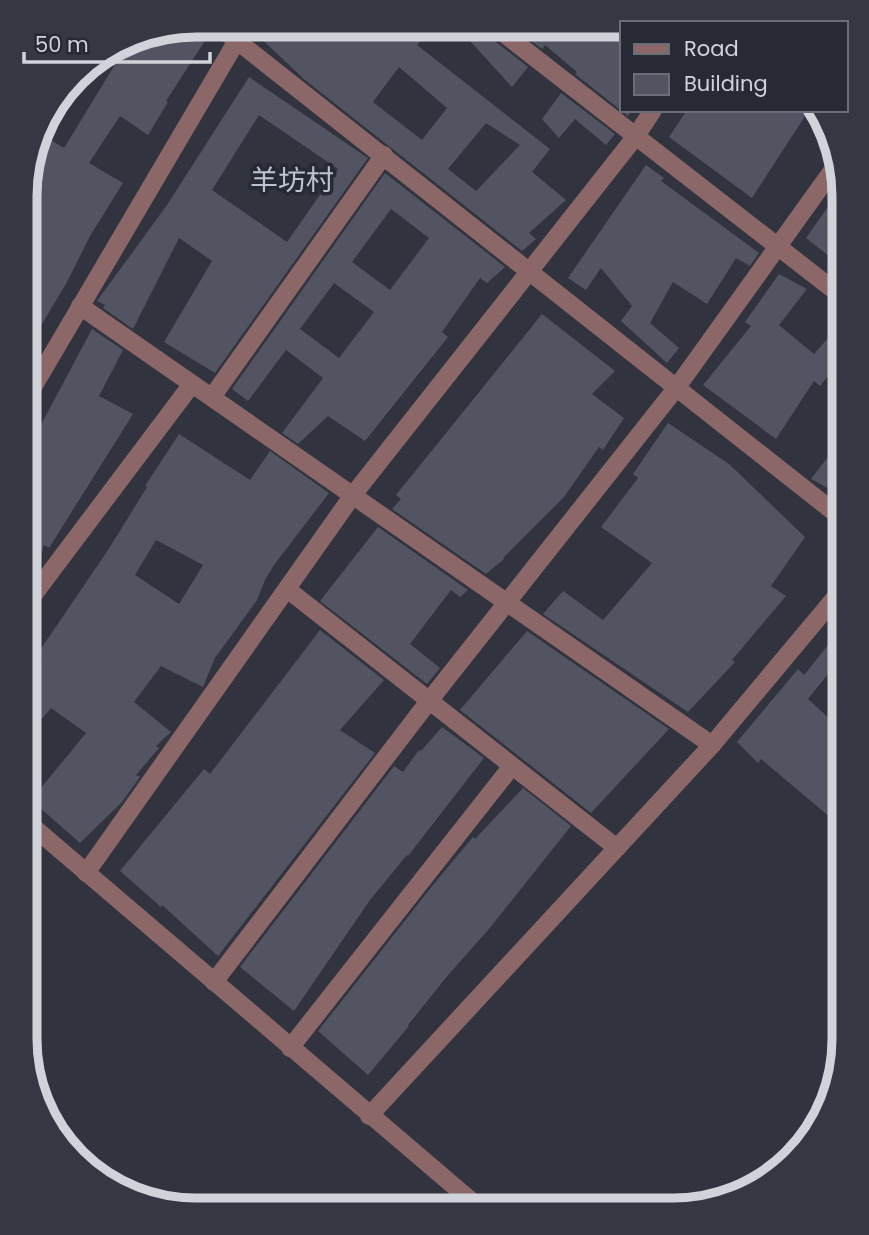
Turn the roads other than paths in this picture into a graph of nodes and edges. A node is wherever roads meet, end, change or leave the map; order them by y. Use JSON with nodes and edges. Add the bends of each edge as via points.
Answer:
{"nodes":[{"id":1,"x":234,"y":37,"type":"edge"},
{"id":2,"x":237,"y":37,"type":"edge"},
{"id":3,"x":508,"y":37,"type":"edge"},
{"id":4,"x":652,"y":112,"type":"edge"},
{"id":5,"x":636,"y":136,"type":"junction"},
{"id":6,"x":384,"y":155,"type":"junction"},
{"id":7,"x":831,"y":173,"type":"edge"},
{"id":8,"x":777,"y":246,"type":"junction"},
{"id":9,"x":530,"y":271,"type":"junction"},
{"id":10,"x":832,"y":289,"type":"edge"},
{"id":11,"x":80,"y":306,"type":"junction"},
{"id":12,"x":37,"y":380,"type":"edge"},
{"id":13,"x":192,"y":384,"type":"junction"},
{"id":14,"x":677,"y":387,"type":"junction"},
{"id":15,"x":212,"y":397,"type":"junction"},
{"id":16,"x":353,"y":495,"type":"junction"},
{"id":17,"x":832,"y":510,"type":"edge"},
{"id":18,"x":287,"y":589,"type":"junction"},
{"id":19,"x":37,"y":590,"type":"edge"},
{"id":20,"x":832,"y":601,"type":"edge"},
{"id":21,"x":507,"y":603,"type":"junction"},
{"id":22,"x":429,"y":701,"type":"junction"},
{"id":23,"x":712,"y":745,"type":"junction"},
{"id":24,"x":512,"y":766,"type":"junction"},
{"id":25,"x":37,"y":830,"type":"edge"},
{"id":26,"x":617,"y":848,"type":"junction"},
{"id":27,"x":86,"y":873,"type":"junction"},
{"id":28,"x":214,"y":982,"type":"junction"},
{"id":29,"x":290,"y":1048,"type":"junction"},
{"id":30,"x":369,"y":1116,"type":"junction"},
{"id":31,"x":468,"y":1198,"type":"edge"}],
"edges":[{"from":1,"to":11,"type":"street"},
{"from":2,"to":6,"type":"street"},
{"from":3,"to":5,"type":"street"},
{"from":4,"to":5,"type":"street"},
{"from":5,"to":8,"type":"street"},
{"from":5,"to":9,"type":"street"},
{"from":6,"to":9,"type":"street"},
{"from":6,"to":15,"type":"street"},
{"from":7,"to":8,"type":"street"},
{"from":8,"to":10,"type":"street"},
{"from":8,"to":14,"type":"street"},
{"from":9,"to":14,"type":"street"},
{"from":9,"to":16,"type":"street"},
{"from":11,"to":12,"type":"street"},
{"from":11,"to":13,"type":"street"},
{"from":13,"to":15,"type":"street"},
{"from":13,"to":19,"type":"street"},
{"from":14,"to":17,"type":"street"},
{"from":14,"to":21,"type":"street"},
{"from":15,"to":16,"type":"street"},
{"from":16,"to":18,"type":"street"},
{"from":16,"to":21,"type":"street"},
{"from":18,"to":22,"type":"street"},
{"from":18,"to":27,"type":"street"},
{"from":20,"to":23,"type":"street"},
{"from":21,"to":22,"type":"street"},
{"from":21,"to":23,"type":"street"},
{"from":22,"to":24,"type":"street"},
{"from":22,"to":28,"type":"street"},
{"from":23,"to":26,"type":"street"},
{"from":24,"to":26,"type":"street"},
{"from":24,"to":29,"type":"street"},
{"from":25,"to":27,"type":"street"},
{"from":26,"to":30,"type":"street"},
{"from":27,"to":28,"type":"street"},
{"from":28,"to":29,"type":"street"},
{"from":29,"to":30,"type":"street"},
{"from":30,"to":31,"type":"street"}]}
